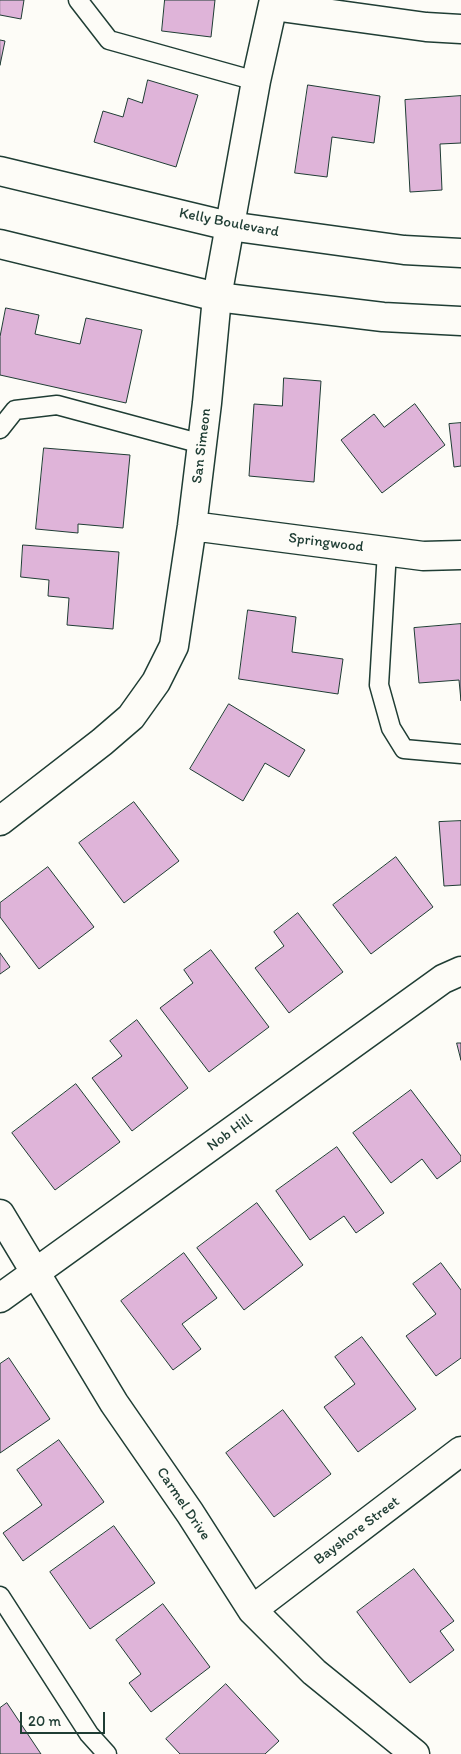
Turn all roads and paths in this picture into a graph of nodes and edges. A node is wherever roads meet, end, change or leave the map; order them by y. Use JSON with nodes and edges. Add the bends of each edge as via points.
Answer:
{"nodes":[{"id":1,"x":78,"y":0,"type":"edge"},
{"id":2,"x":274,"y":3,"type":"edge"},
{"id":3,"x":461,"y":29,"type":"edge"},
{"id":4,"x":256,"y":81,"type":"junction"},
{"id":5,"x":0,"y":170,"type":"edge"},
{"id":6,"x":230,"y":226,"type":"junction"},
{"id":7,"x":0,"y":244,"type":"edge"},
{"id":8,"x":461,"y":253,"type":"edge"},
{"id":9,"x":217,"y":297,"type":"junction"},
{"id":10,"x":461,"y":321,"type":"edge"},
{"id":11,"x":0,"y":429,"type":"edge"},
{"id":12,"x":202,"y":444,"type":"junction"},
{"id":13,"x":192,"y":526,"type":"junction"},
{"id":14,"x":387,"y":551,"type":"junction"},
{"id":15,"x":461,"y":555,"type":"edge"},
{"id":16,"x":461,"y":754,"type":"edge"},
{"id":17,"x":0,"y":821,"type":"edge"},
{"id":18,"x":461,"y":971,"type":"edge"},
{"id":19,"x":0,"y":1214,"type":"edge"},
{"id":20,"x":36,"y":1273,"type":"junction"},
{"id":21,"x":0,"y":1298,"type":"edge"},
{"id":22,"x":461,"y":1451,"type":"edge"},
{"id":23,"x":0,"y":1596,"type":"edge"},
{"id":24,"x":252,"y":1610,"type":"junction"},
{"id":25,"x":107,"y":1754,"type":"edge"},
{"id":26,"x":415,"y":1754,"type":"edge"}],
"edges":[{"from":1,"to":4,"type":"lane","via":[[109,40]]},
{"from":2,"to":3,"type":"street","via":[[426,28]]},
{"from":2,"to":4,"type":"street","name":"San Simeon"},
{"from":4,"to":6,"type":"street","name":"San Simeon"},
{"from":5,"to":6,"type":"street","name":"Kelly Boulevard"},
{"from":6,"to":8,"type":"street","name":"Kelly Boulevard","via":[[404,250]]},
{"from":6,"to":9,"type":"street","name":"San Simeon"},
{"from":7,"to":9,"type":"street"},
{"from":9,"to":10,"type":"street","via":[[383,317]]},
{"from":9,"to":12,"type":"street","name":"San Simeon"},
{"from":11,"to":12,"type":"lane","via":[[16,410],[57,405]]},
{"from":12,"to":13,"type":"street","name":"San Simeon"},
{"from":13,"to":14,"type":"street","name":"Springwood"},
{"from":13,"to":17,"type":"street","name":"San Simeon","via":[[174,646],[156,682],[130,716],[102,742]]},
{"from":14,"to":15,"type":"street","name":"Springwood","via":[[423,556]]},
{"from":14,"to":16,"type":"lane","via":[[378,685],[392,728],[404,749]]},
{"from":18,"to":20,"type":"street","name":"Nob Hill","via":[[443,979]]},
{"from":19,"to":20,"type":"street","name":"Carmel Drive"},
{"from":20,"to":21,"type":"street","name":"Nob Hill"},
{"from":20,"to":24,"type":"street","name":"Carmel Drive","via":[[114,1403]]},
{"from":22,"to":24,"type":"street","name":"Bayshore Street"},
{"from":23,"to":25,"type":"lane","via":[[89,1734]]},
{"from":24,"to":26,"type":"street","name":"Carmel Drive","via":[[314,1672]]}]}
